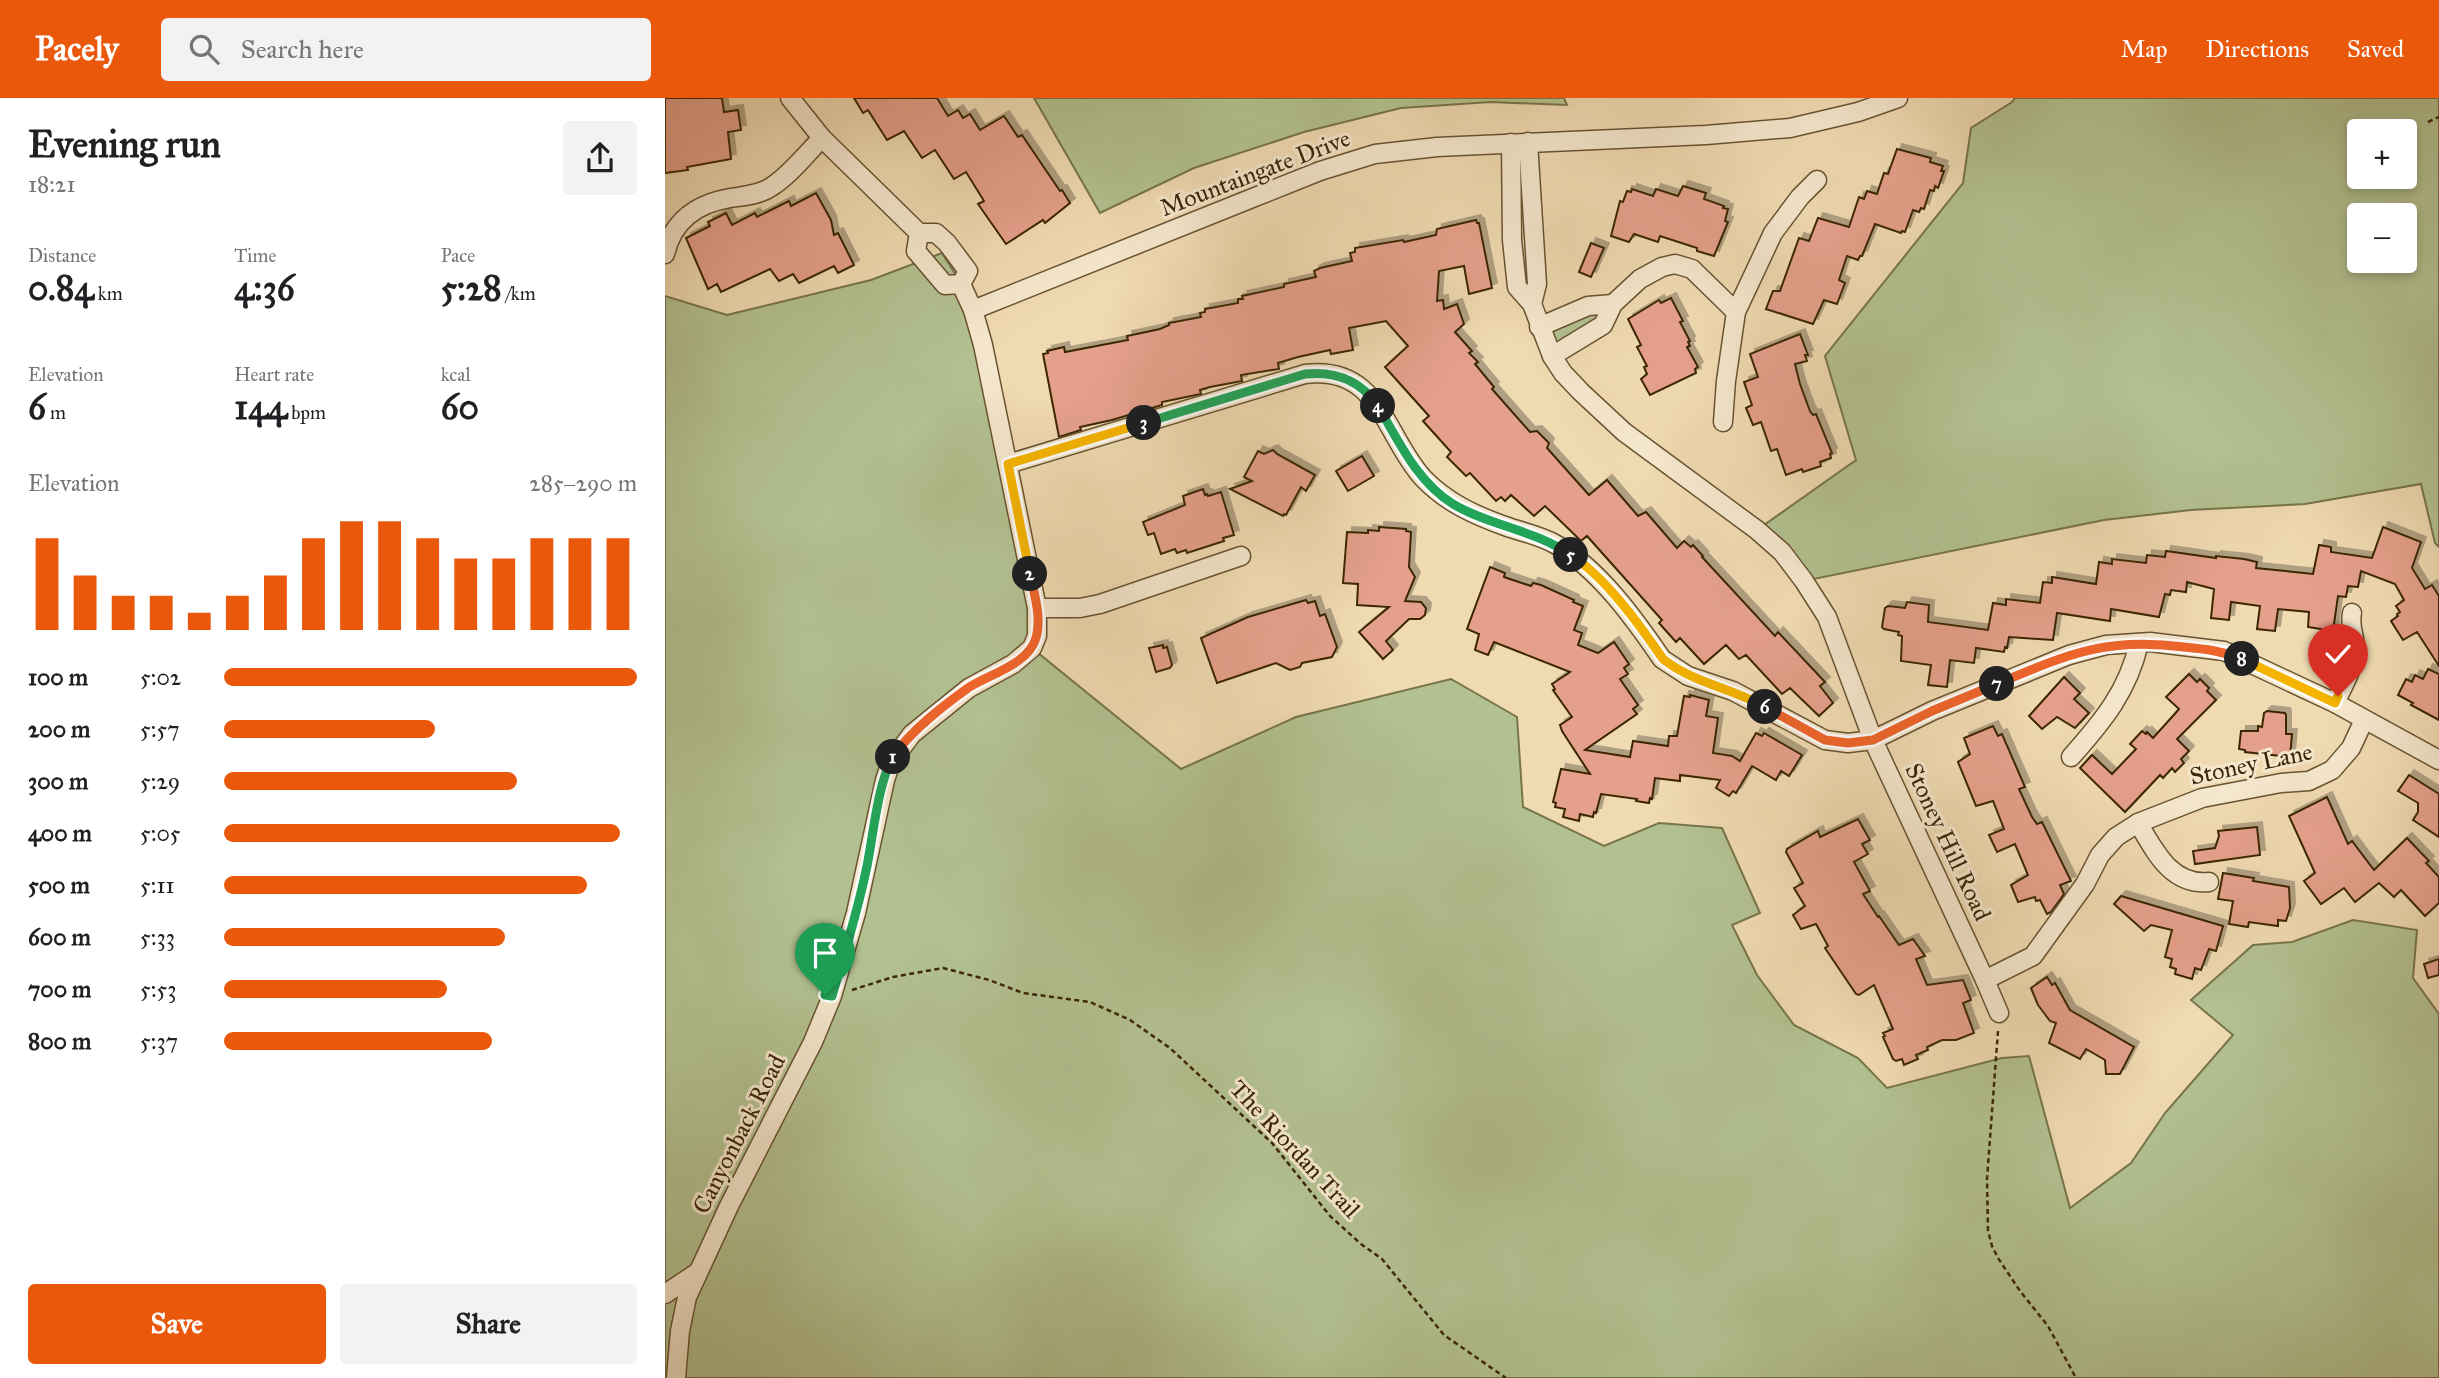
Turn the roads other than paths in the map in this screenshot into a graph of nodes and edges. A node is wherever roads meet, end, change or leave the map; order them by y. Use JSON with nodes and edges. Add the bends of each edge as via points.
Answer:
{"nodes":[{"id":1,"x":790,"y":98,"type":"edge"},
{"id":2,"x":1898,"y":98,"type":"edge"},
{"id":3,"x":822,"y":138,"type":"junction"},
{"id":4,"x":1520,"y":142,"type":"junction"},
{"id":5,"x":1817,"y":180,"type":"dead end"},
{"id":6,"x":919,"y":233,"type":"junction"},
{"id":7,"x":1533,"y":239,"type":"junction"},
{"id":8,"x":1511,"y":240,"type":"junction"},
{"id":9,"x":665,"y":254,"type":"edge"},
{"id":10,"x":963,"y":271,"type":"junction"},
{"id":11,"x":937,"y":276,"type":"junction"},
{"id":12,"x":1532,"y":304,"type":"junction"},
{"id":13,"x":1613,"y":304,"type":"junction"},
{"id":14,"x":974,"y":310,"type":"junction"},
{"id":15,"x":1735,"y":312,"type":"junction"},
{"id":16,"x":1539,"y":327,"type":"junction"},
{"id":17,"x":1552,"y":356,"type":"junction"},
{"id":18,"x":1723,"y":422,"type":"dead end"},
{"id":19,"x":1008,"y":464,"type":"junction"},
{"id":20,"x":1241,"y":556,"type":"dead end"},
{"id":21,"x":1037,"y":608,"type":"junction"},
{"id":22,"x":2351,"y":614,"type":"dead end"},
{"id":23,"x":2139,"y":643,"type":"junction"},
{"id":24,"x":2335,"y":703,"type":"junction"},
{"id":25,"x":2364,"y":720,"type":"junction"},
{"id":26,"x":1873,"y":740,"type":"junction"},
{"id":27,"x":2071,"y":757,"type":"dead end"},
{"id":28,"x":2439,"y":760,"type":"edge"},
{"id":29,"x":2138,"y":823,"type":"junction"},
{"id":30,"x":2209,"y":883,"type":"dead end"},
{"id":31,"x":1986,"y":980,"type":"junction"},
{"id":32,"x":1999,"y":1013,"type":"road end"},
{"id":33,"x":698,"y":1272,"type":"junction"},
{"id":34,"x":665,"y":1294,"type":"edge"},
{"id":35,"x":676,"y":1378,"type":"edge"}],
"edges":[{"from":1,"to":3,"type":"street","name":"Canyonback Road"},
{"from":2,"to":4,"type":"street","name":"Mountaingate Drive","via":[[1790,128]]},
{"from":3,"to":6,"type":"street","name":"Canyonback Road"},
{"from":3,"to":9,"type":"street","via":[[770,188],[713,201],[681,220]]},
{"from":4,"to":7,"type":"street","name":"Stoney Hill Road"},
{"from":4,"to":8,"type":"street","name":"Stoney Hill Road"},
{"from":4,"to":14,"type":"street","name":"Mountaingate Drive","via":[[1375,154]]},
{"from":5,"to":15,"type":"street","via":[[1773,233]]},
{"from":6,"to":10,"type":"street","name":"Canyonback Road","via":[[936,233]]},
{"from":6,"to":11,"type":"street","via":[[916,251]]},
{"from":7,"to":8,"type":"street"},
{"from":7,"to":12,"type":"street","name":"Stoney Hill Road","via":[[1537,284]]},
{"from":8,"to":12,"type":"street","name":"Stoney Hill Road","via":[[1517,287]]},
{"from":10,"to":11,"type":"street"},
{"from":10,"to":11,"type":"street","via":[[945,285]]},
{"from":10,"to":14,"type":"street","name":"Canyonback Road"},
{"from":12,"to":16,"type":"street","name":"Stoney Hill Road"},
{"from":13,"to":15,"type":"street","via":[[1640,279],[1675,264],[1692,269]]},
{"from":13,"to":16,"type":"street","via":[[1588,306]]},
{"from":13,"to":17,"type":"street","via":[[1603,325]]},
{"from":14,"to":19,"type":"street","name":"Canyonback Road"},
{"from":15,"to":18,"type":"street"},
{"from":16,"to":17,"type":"street","name":"Stoney Hill Road"},
{"from":17,"to":26,"type":"street","name":"Stoney Hill Road","via":[[1563,373],[1624,432],[1782,552],[1827,617]]},
{"from":19,"to":21,"type":"street","name":"Canyonback Road"},
{"from":19,"to":26,"type":"street","via":[[1305,374],[1342,376],[1369,393],[1423,478],[1451,503],[1555,544],[1585,565],[1672,667],[1745,696],[1825,740]]},
{"from":20,"to":21,"type":"street","via":[[1100,604]]},
{"from":21,"to":33,"type":"street","name":"Canyonback Road","via":[[1032,648],[928,720],[891,762],[832,996]]},
{"from":22,"to":24,"type":"street","via":[[2353,660]]},
{"from":23,"to":24,"type":"street","via":[[2224,652]]},
{"from":23,"to":26,"type":"street","via":[[2069,654]]},
{"from":23,"to":27,"type":"street","via":[[2128,678],[2108,715]]},
{"from":24,"to":25,"type":"street"},
{"from":25,"to":28,"type":"street"},
{"from":25,"to":29,"type":"street","name":"Stoney Lane","via":[[2351,748],[2332,771],[2309,781],[2202,798]]},
{"from":26,"to":31,"type":"street","name":"Stoney Hill Road"},
{"from":29,"to":30,"type":"street","via":[[2173,873],[2197,884]]},
{"from":29,"to":31,"type":"street","name":"Stoney Lane","via":[[2100,855],[2033,957]]},
{"from":31,"to":32,"type":"street","name":"Stoney Hill Road"},
{"from":33,"to":34,"type":"street"},
{"from":33,"to":35,"type":"street","name":"Canyonback Road","via":[[687,1297]]}]}
